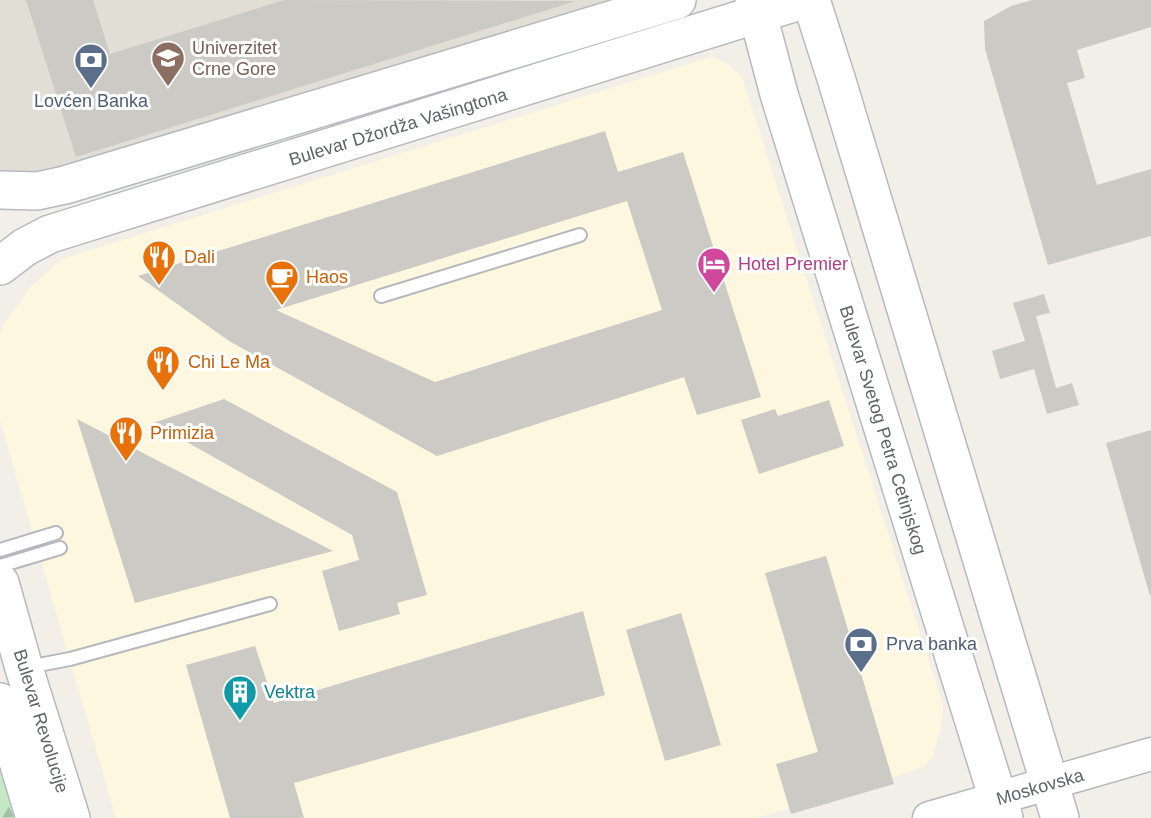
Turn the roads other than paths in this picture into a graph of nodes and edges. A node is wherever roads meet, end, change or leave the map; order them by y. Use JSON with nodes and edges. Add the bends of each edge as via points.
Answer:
{"nodes":[{"id":1,"x":677,"y":0,"type":"edge"},
{"id":2,"x":803,"y":0,"type":"edge"},
{"id":3,"x":811,"y":0,"type":"edge"},
{"id":4,"x":756,"y":8,"type":"edge"},
{"id":5,"x":0,"y":190,"type":"edge"},
{"id":6,"x":580,"y":235,"type":"dead end"},
{"id":7,"x":0,"y":266,"type":"edge"},
{"id":8,"x":381,"y":296,"type":"dead end"},
{"id":9,"x":56,"y":533,"type":"dead end"},
{"id":10,"x":60,"y":548,"type":"dead end"},
{"id":11,"x":0,"y":550,"type":"edge"},
{"id":12,"x":0,"y":566,"type":"edge"},
{"id":13,"x":0,"y":583,"type":"edge"},
{"id":14,"x":270,"y":604,"type":"dead end"},
{"id":15,"x":24,"y":668,"type":"junction"},
{"id":16,"x":0,"y":702,"type":"edge"},
{"id":17,"x":1151,"y":754,"type":"edge"},
{"id":18,"x":1054,"y":801,"type":"edge"},
{"id":19,"x":1001,"y":808,"type":"edge"},
{"id":20,"x":35,"y":818,"type":"edge"},
{"id":21,"x":71,"y":818,"type":"edge"},
{"id":22,"x":929,"y":818,"type":"edge"}],
"edges":[{"from":1,"to":5,"type":"main road","via":[[65,185],[37,191]]},
{"from":2,"to":4,"type":"main road","name":"Bulevar Džordža Vašingtona"},
{"from":3,"to":18,"type":"main road"},
{"from":4,"to":7,"type":"main road","name":"Bulevar Džordža Vašingtona","via":[[50,234]]},
{"from":4,"to":19,"type":"main road","name":"Bulevar Svetog Petra Cetinjskog"},
{"from":6,"to":8,"type":"lane"},
{"from":9,"to":11,"type":"lane"},
{"from":10,"to":12,"type":"lane"},
{"from":13,"to":15,"type":"main road","name":"Bulevar Revolucije"},
{"from":14,"to":15,"type":"lane"},
{"from":15,"to":21,"type":"main road","name":"Bulevar Revolucije"},
{"from":16,"to":20,"type":"main road","name":"Bulevar Revolucije"},
{"from":17,"to":18,"type":"street","name":"Moskovska"},
{"from":18,"to":19,"type":"street","name":"Moskovska"},
{"from":19,"to":22,"type":"street","name":"Moskovska"}]}
